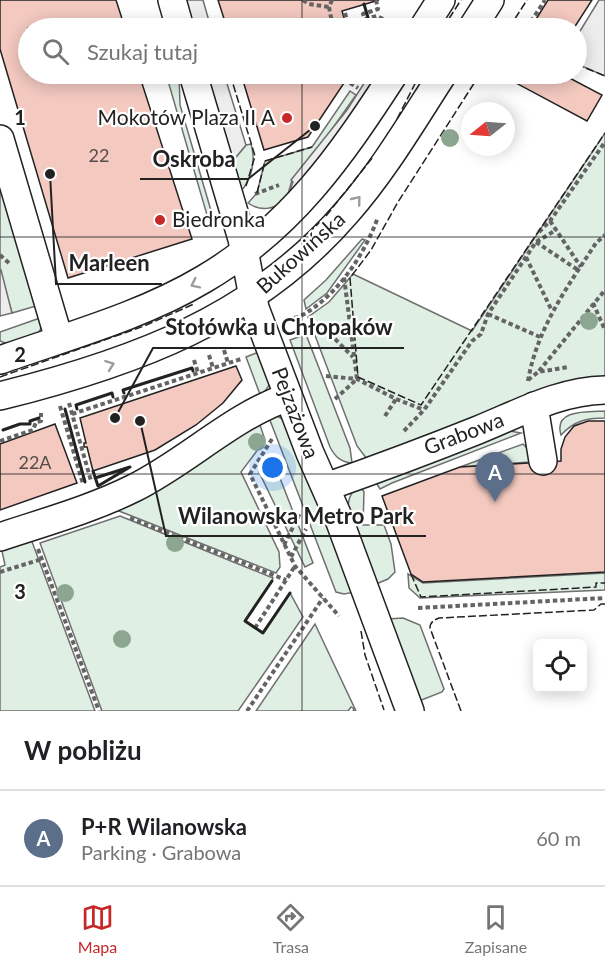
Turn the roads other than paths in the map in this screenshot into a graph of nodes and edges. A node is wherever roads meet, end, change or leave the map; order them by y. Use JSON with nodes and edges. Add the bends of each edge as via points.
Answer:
{"nodes":[{"id":1,"x":172,"y":0,"type":"edge"},
{"id":2,"x":441,"y":0,"type":"edge"},
{"id":3,"x":490,"y":0,"type":"edge"},
{"id":4,"x":177,"y":18,"type":"edge"},
{"id":5,"x":429,"y":18,"type":"edge"},
{"id":6,"x":478,"y":18,"type":"edge"},
{"id":7,"x":196,"y":84,"type":"edge"},
{"id":8,"x":387,"y":84,"type":"edge"},
{"id":9,"x":436,"y":84,"type":"edge"},
{"id":10,"x":0,"y":139,"type":"edge"},
{"id":11,"x":243,"y":251,"type":"junction"},
{"id":12,"x":252,"y":296,"type":"junction"},
{"id":13,"x":59,"y":339,"type":"junction"},
{"id":14,"x":0,"y":360,"type":"edge"},
{"id":15,"x":605,"y":390,"type":"edge"},
{"id":16,"x":0,"y":396,"type":"edge"},
{"id":17,"x":288,"y":397,"type":"junction"},
{"id":18,"x":531,"y":397,"type":"junction"},
{"id":19,"x":543,"y":461,"type":"dead end"},
{"id":20,"x":326,"y":487,"type":"junction"},
{"id":21,"x":0,"y":537,"type":"edge"},
{"id":22,"x":410,"y":711,"type":"edge"}],
"edges":[{"from":1,"to":4,"type":"street"},
{"from":2,"to":5,"type":"street"},
{"from":3,"to":6,"type":"street"},
{"from":7,"to":11,"type":"street","name":"Pejzażowa"},
{"from":8,"to":11,"type":"street","name":"Bukowińska","via":[[321,180],[279,223]]},
{"from":12,"to":9,"type":"street","name":"Bukowińska","one_way":true,"via":[[297,261],[347,212],[377,175]]},
{"from":10,"to":13,"type":"street"},
{"from":11,"to":12,"type":"street","name":"Pejzażowa"},
{"from":11,"to":13,"type":"street","name":"Bukowińska","one_way":true,"via":[[203,280],[164,299]]},
{"from":16,"to":12,"type":"street","name":"Bukowińska","one_way":true,"via":[[64,380],[147,351],[218,318]]},
{"from":12,"to":17,"type":"street","name":"Pejzażowa"},
{"from":13,"to":14,"type":"street","name":"Bukowińska"},
{"from":15,"to":18,"type":"street","name":"Grabowa"},
{"from":17,"to":20,"type":"street","name":"Pejzażowa"},
{"from":17,"to":21,"type":"street","via":[[254,411],[135,488]]},
{"from":18,"to":19,"type":"street"},
{"from":18,"to":20,"type":"street","name":"Grabowa","via":[[473,432]]},
{"from":20,"to":22,"type":"street","name":"Pejzażowa"}]}
